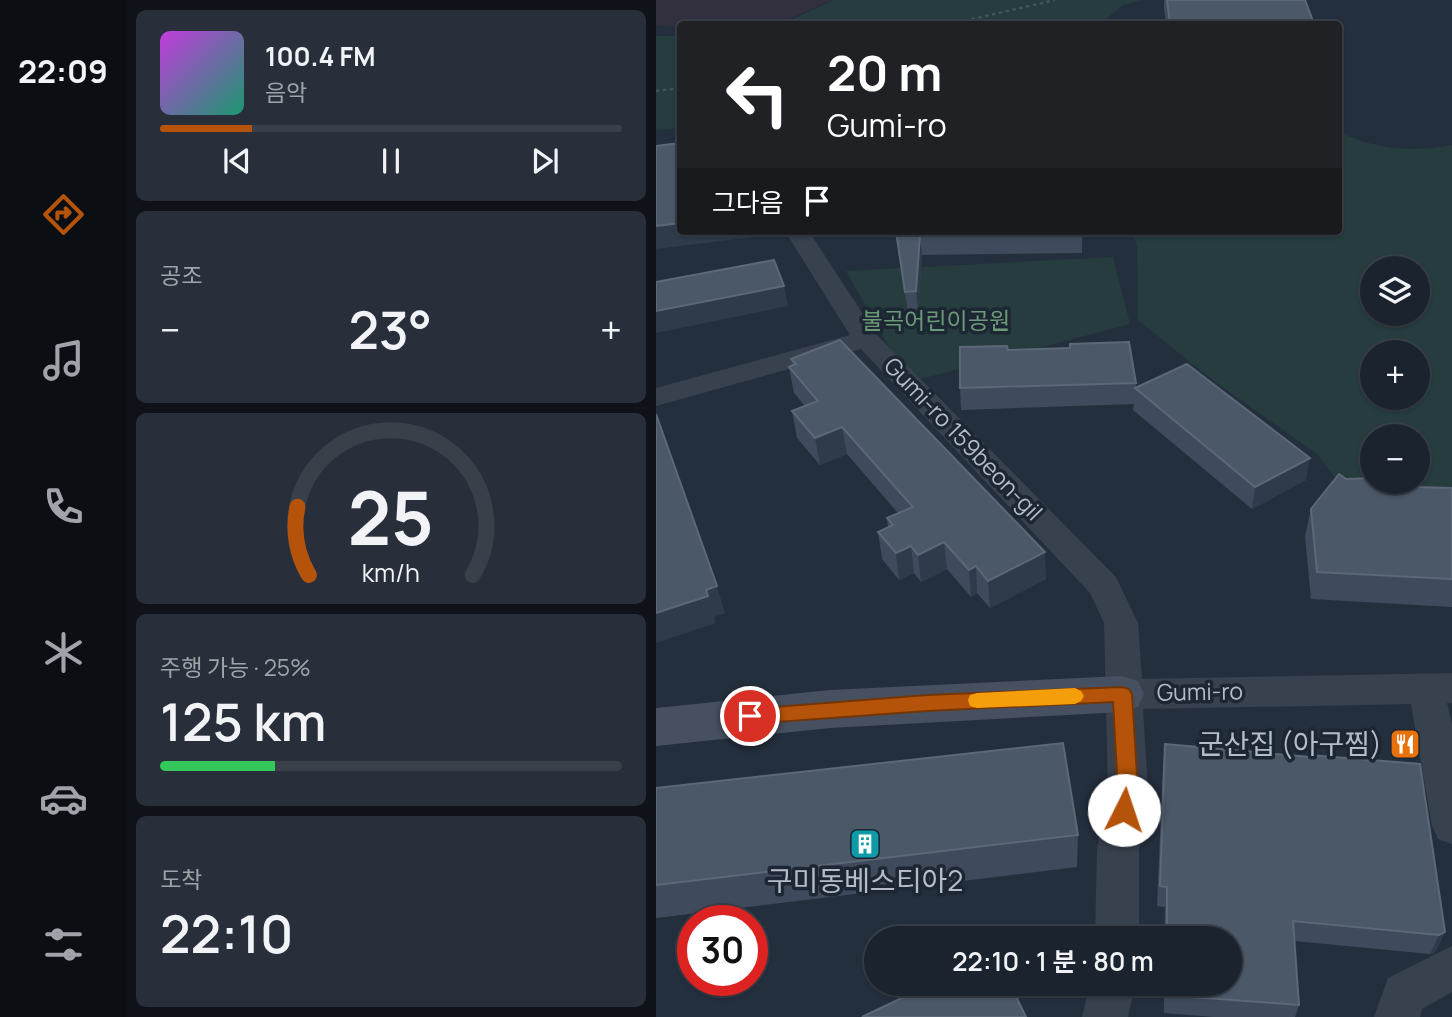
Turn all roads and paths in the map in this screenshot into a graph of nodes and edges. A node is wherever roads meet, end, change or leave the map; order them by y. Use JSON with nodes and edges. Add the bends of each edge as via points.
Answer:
{"nodes":[{"id":1,"x":1055,"y":0,"type":"edge"},
{"id":2,"x":964,"y":21,"type":"edge"},
{"id":3,"x":677,"y":88,"type":"edge"},
{"id":4,"x":656,"y":91,"type":"edge"},
{"id":5,"x":801,"y":235,"type":"edge"},
{"id":6,"x":866,"y":339,"type":"junction"},
{"id":7,"x":656,"y":397,"type":"edge"},
{"id":8,"x":1439,"y":688,"type":"edge"},
{"id":9,"x":1122,"y":694,"type":"junction"},
{"id":10,"x":656,"y":727,"type":"edge"},
{"id":11,"x":1452,"y":826,"type":"edge"},
{"id":12,"x":1117,"y":926,"type":"edge"},
{"id":13,"x":1452,"y":968,"type":"edge"},
{"id":14,"x":1110,"y":996,"type":"edge"},
{"id":15,"x":1105,"y":1017,"type":"edge"},
{"id":16,"x":1397,"y":1017,"type":"edge"}],
"edges":[{"from":1,"to":2,"type":"path"},
{"from":3,"to":4,"type":"path"},
{"from":5,"to":6,"type":"street"},
{"from":6,"to":7,"type":"street","name":"Gumi-ro 159beon-gil"},
{"from":6,"to":9,"type":"street","name":"Gumi-ro 159beon-gil","via":[[1104,586],[1121,623]]},
{"from":8,"to":9,"type":"street","name":"Gumi-ro"},
{"from":8,"to":11,"type":"street"},
{"from":9,"to":10,"type":"street","name":"Gumi-ro","via":[[887,706]]},
{"from":9,"to":12,"type":"street","name":"Gumi-ro 159beon-gil","via":[[1128,791],[1117,849]]},
{"from":13,"to":16,"type":"street","via":[[1404,994]]},
{"from":14,"to":15,"type":"street"}]}
